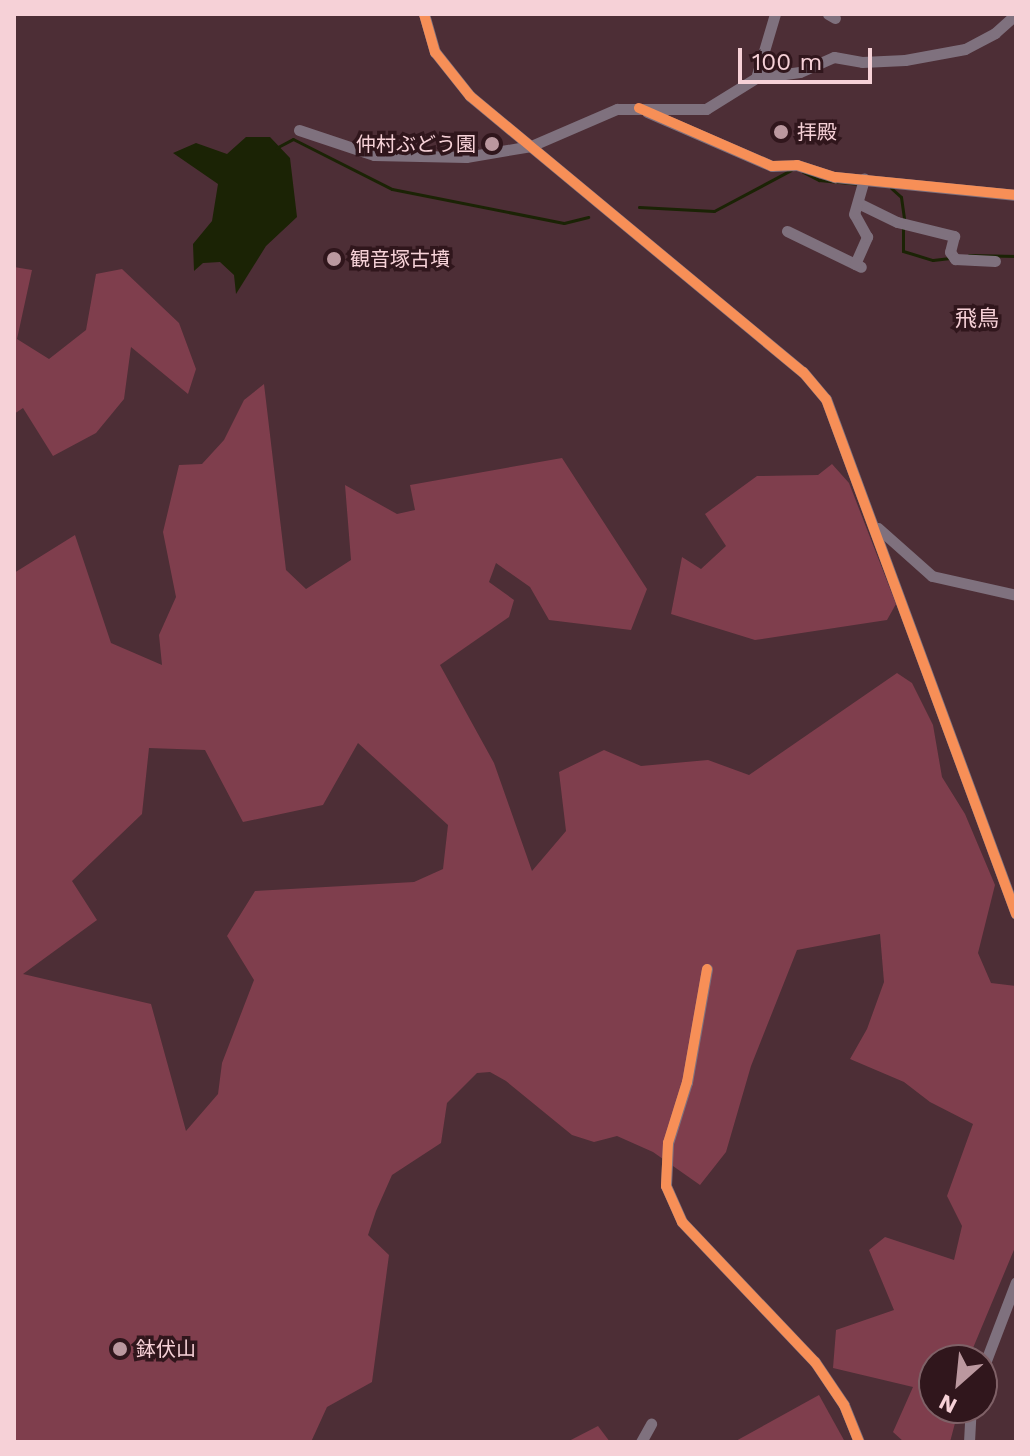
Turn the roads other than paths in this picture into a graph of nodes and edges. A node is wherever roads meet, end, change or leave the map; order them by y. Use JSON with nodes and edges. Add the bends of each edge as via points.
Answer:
{"nodes":[{"id":1,"x":424,"y":14,"type":"edge"},
{"id":2,"x":775,"y":14,"type":"edge"},
{"id":3,"x":1016,"y":14,"type":"edge"},
{"id":4,"x":756,"y":78,"type":"junction"},
{"id":5,"x":639,"y":108,"type":"junction"},
{"id":6,"x":299,"y":130,"type":"dead end"},
{"id":7,"x":531,"y":146,"type":"junction"},
{"id":8,"x":864,"y":182,"type":"junction"},
{"id":9,"x":1016,"y":195,"type":"edge"},
{"id":10,"x":858,"y":203,"type":"junction"},
{"id":11,"x":787,"y":231,"type":"dead end"},
{"id":12,"x":995,"y":261,"type":"dead end"},
{"id":13,"x":875,"y":525,"type":"junction"},
{"id":14,"x":1016,"y":595,"type":"edge"},
{"id":15,"x":1016,"y":914,"type":"edge"},
{"id":16,"x":707,"y":969,"type":"dead end"},
{"id":17,"x":1016,"y":1282,"type":"edge"},
{"id":18,"x":992,"y":1344,"type":"edge"},
{"id":19,"x":651,"y":1424,"type":"dead end"},
{"id":20,"x":641,"y":1442,"type":"edge"},
{"id":21,"x":859,"y":1442,"type":"edge"}],
"edges":[{"from":1,"to":7,"type":"street","via":[[445,68]]},
{"from":2,"to":4,"type":"street"},
{"from":3,"to":4,"type":"street","via":[[965,49],[905,60],[834,57],[800,72]]},
{"from":4,"to":5,"type":"street","via":[[706,109]]},
{"from":5,"to":7,"type":"street","via":[[617,109]]},
{"from":5,"to":8,"type":"street","via":[[772,166],[797,165]]},
{"from":6,"to":7,"type":"street","via":[[398,158],[466,157]]},
{"from":7,"to":13,"type":"street","via":[[803,372],[835,416]]},
{"from":8,"to":9,"type":"street"},
{"from":8,"to":10,"type":"street"},
{"from":10,"to":11,"type":"street","via":[[854,214],[867,237],[858,266]]},
{"from":10,"to":12,"type":"street","via":[[903,223],[954,236],[953,256]]},
{"from":13,"to":14,"type":"street","via":[[932,576]]},
{"from":13,"to":15,"type":"street"},
{"from":16,"to":21,"type":"street","via":[[687,1082],[668,1143],[666,1186],[682,1222],[815,1362],[844,1405]]},
{"from":17,"to":18,"type":"street"},
{"from":19,"to":20,"type":"street"}]}
